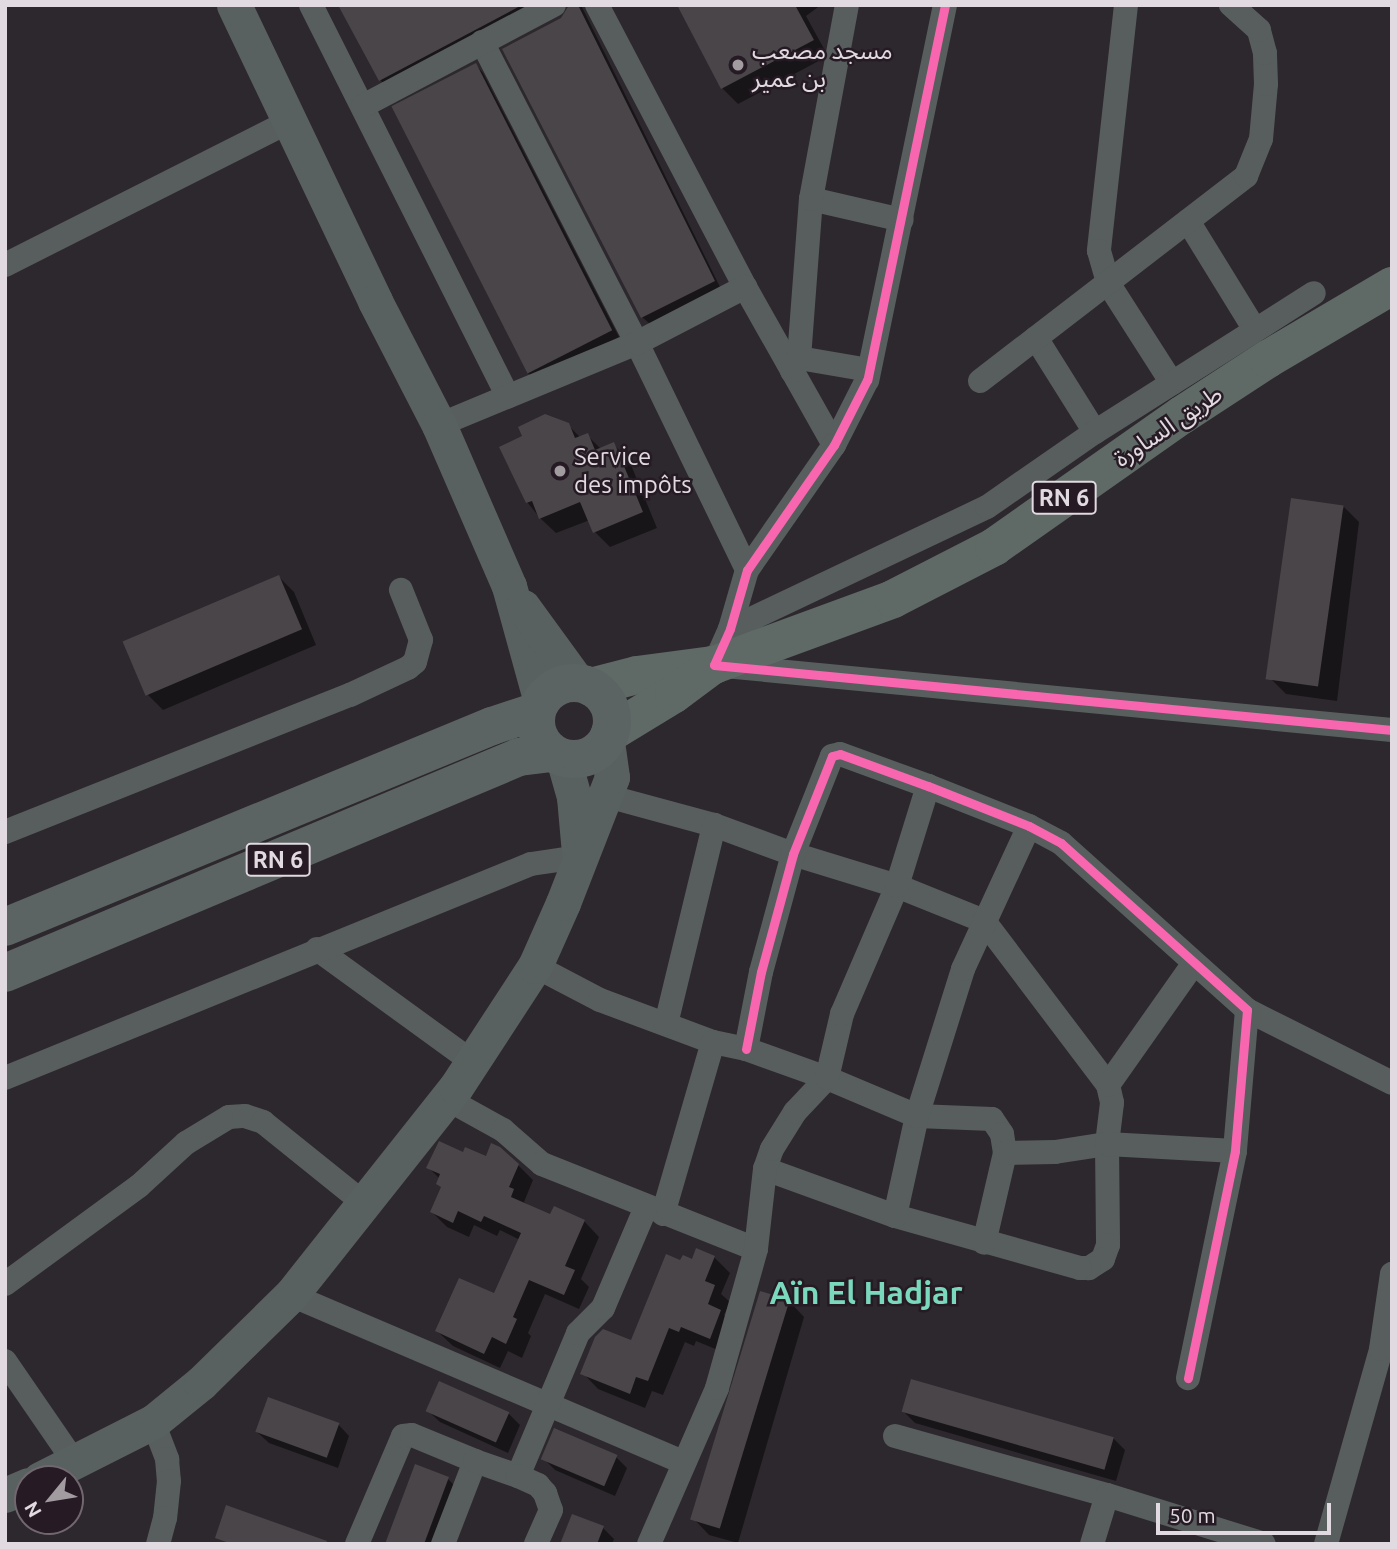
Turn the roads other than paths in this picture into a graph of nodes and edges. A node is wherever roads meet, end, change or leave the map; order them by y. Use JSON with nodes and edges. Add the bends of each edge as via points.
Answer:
{"nodes":[{"id":1,"x":311,"y":5,"type":"edge"},
{"id":2,"x":554,"y":5,"type":"edge"},
{"id":3,"x":597,"y":5,"type":"edge"},
{"id":4,"x":847,"y":5,"type":"edge"},
{"id":5,"x":945,"y":5,"type":"edge"},
{"id":6,"x":1126,"y":5,"type":"edge"},
{"id":7,"x":1231,"y":5,"type":"edge"},
{"id":8,"x":245,"y":9,"type":"edge"},
{"id":9,"x":482,"y":42,"type":"junction"},
{"id":10,"x":363,"y":106,"type":"junction"},
{"id":11,"x":288,"y":122,"type":"junction"},
{"id":12,"x":811,"y":199,"type":"junction"},
{"id":13,"x":902,"y":220,"type":"junction"},
{"id":14,"x":1188,"y":221,"type":"junction"},
{"id":15,"x":5,"y":265,"type":"edge"},
{"id":16,"x":1108,"y":283,"type":"junction"},
{"id":17,"x":1392,"y":286,"type":"edge"},
{"id":18,"x":745,"y":287,"type":"junction"},
{"id":19,"x":1314,"y":293,"type":"dead end"},
{"id":20,"x":1255,"y":330,"type":"junction"},
{"id":21,"x":1036,"y":338,"type":"junction"},
{"id":22,"x":637,"y":343,"type":"junction"},
{"id":23,"x":795,"y":365,"type":"junction"},
{"id":24,"x":869,"y":370,"type":"junction"},
{"id":25,"x":980,"y":381,"type":"dead end"},
{"id":26,"x":1172,"y":383,"type":"junction"},
{"id":27,"x":508,"y":396,"type":"junction"},
{"id":28,"x":439,"y":425,"type":"junction"},
{"id":29,"x":1095,"y":432,"type":"junction"},
{"id":30,"x":834,"y":445,"type":"junction"},
{"id":31,"x":747,"y":570,"type":"junction"},
{"id":32,"x":509,"y":586,"type":"junction"},
{"id":33,"x":401,"y":590,"type":"dead end"},
{"id":34,"x":730,"y":629,"type":"junction"},
{"id":35,"x":714,"y":665,"type":"junction"},
{"id":36,"x":585,"y":685,"type":"junction"},
{"id":37,"x":539,"y":706,"type":"junction"},
{"id":38,"x":1392,"y":730,"type":"edge"},
{"id":39,"x":608,"y":737,"type":"junction"},
{"id":40,"x":558,"y":755,"type":"junction"},
{"id":41,"x":928,"y":786,"type":"junction"},
{"id":42,"x":607,"y":796,"type":"junction"},
{"id":43,"x":714,"y":825,"type":"junction"},
{"id":44,"x":1029,"y":826,"type":"junction"},
{"id":45,"x":5,"y":832,"type":"edge"},
{"id":46,"x":793,"y":854,"type":"junction"},
{"id":47,"x":579,"y":856,"type":"junction"},
{"id":48,"x":897,"y":886,"type":"junction"},
{"id":49,"x":984,"y":921,"type":"junction"},
{"id":50,"x":5,"y":927,"type":"edge"},
{"id":51,"x":317,"y":949,"type":"junction"},
{"id":52,"x":1194,"y":963,"type":"junction"},
{"id":53,"x":534,"y":966,"type":"junction"},
{"id":54,"x":5,"y":973,"type":"edge"},
{"id":55,"x":1247,"y":1010,"type":"junction"},
{"id":56,"x":666,"y":1024,"type":"junction"},
{"id":57,"x":713,"y":1042,"type":"junction"},
{"id":58,"x":747,"y":1049,"type":"junction"},
{"id":59,"x":474,"y":1063,"type":"junction"},
{"id":60,"x":5,"y":1078,"type":"edge"},
{"id":61,"x":827,"y":1078,"type":"junction"},
{"id":62,"x":1392,"y":1083,"type":"edge"},
{"id":63,"x":1108,"y":1084,"type":"junction"},
{"id":64,"x":447,"y":1100,"type":"junction"},
{"id":65,"x":917,"y":1116,"type":"junction"},
{"id":66,"x":1107,"y":1144,"type":"junction"},
{"id":67,"x":1235,"y":1151,"type":"junction"},
{"id":68,"x":1004,"y":1153,"type":"junction"},
{"id":69,"x":765,"y":1169,"type":"junction"},
{"id":70,"x":365,"y":1204,"type":"junction"},
{"id":71,"x":654,"y":1211,"type":"junction"},
{"id":72,"x":895,"y":1216,"type":"junction"},
{"id":73,"x":984,"y":1243,"type":"junction"},
{"id":74,"x":756,"y":1249,"type":"junction"},
{"id":75,"x":1392,"y":1274,"type":"edge"},
{"id":76,"x":5,"y":1283,"type":"edge"},
{"id":77,"x":291,"y":1295,"type":"junction"},
{"id":78,"x":5,"y":1361,"type":"edge"},
{"id":79,"x":1188,"y":1378,"type":"dead end"},
{"id":80,"x":547,"y":1406,"type":"junction"},
{"id":81,"x":153,"y":1422,"type":"junction"},
{"id":82,"x":895,"y":1436,"type":"dead end"},
{"id":83,"x":475,"y":1461,"type":"junction"},
{"id":84,"x":683,"y":1462,"type":"junction"},
{"id":85,"x":75,"y":1463,"type":"junction"},
{"id":86,"x":71,"y":1465,"type":"edge"},
{"id":87,"x":518,"y":1476,"type":"junction"},
{"id":88,"x":1107,"y":1495,"type":"junction"},
{"id":89,"x":158,"y":1544,"type":"edge"},
{"id":90,"x":357,"y":1544,"type":"edge"},
{"id":91,"x":443,"y":1544,"type":"edge"},
{"id":92,"x":536,"y":1544,"type":"edge"},
{"id":93,"x":649,"y":1544,"type":"edge"},
{"id":94,"x":1092,"y":1544,"type":"edge"},
{"id":95,"x":1264,"y":1544,"type":"edge"},
{"id":96,"x":1326,"y":1544,"type":"edge"}],
"edges":[{"from":1,"to":10,"type":"street"},
{"from":2,"to":9,"type":"street"},
{"from":3,"to":18,"type":"street"},
{"from":4,"to":12,"type":"street"},
{"from":5,"to":13,"type":"street"},
{"from":6,"to":16,"type":"street","via":[[1099,251]]},
{"from":7,"to":14,"type":"street","via":[[1259,30],[1262,41],[1266,84],[1261,139],[1246,176]]},
{"from":8,"to":11,"type":"street"},
{"from":9,"to":10,"type":"street"},
{"from":9,"to":22,"type":"street"},
{"from":10,"to":27,"type":"street"},
{"from":11,"to":15,"type":"street"},
{"from":11,"to":28,"type":"street"},
{"from":12,"to":13,"type":"street"},
{"from":12,"to":23,"type":"street"},
{"from":13,"to":24,"type":"street"},
{"from":14,"to":16,"type":"street"},
{"from":14,"to":20,"type":"street"},
{"from":16,"to":21,"type":"street"},
{"from":16,"to":26,"type":"street"},
{"from":17,"to":35,"type":"main road","name":"طريق الساورة","number":"RN 6","via":[[1182,415],[994,547],[893,599]]},
{"from":18,"to":22,"type":"street"},
{"from":18,"to":23,"type":"street"},
{"from":19,"to":20,"type":"street"},
{"from":20,"to":26,"type":"street"},
{"from":21,"to":25,"type":"street"},
{"from":21,"to":29,"type":"street"},
{"from":22,"to":27,"type":"street"},
{"from":22,"to":31,"type":"street"},
{"from":23,"to":24,"type":"street"},
{"from":23,"to":30,"type":"street"},
{"from":24,"to":30,"type":"street"},
{"from":26,"to":29,"type":"street"},
{"from":27,"to":28,"type":"street"},
{"from":28,"to":32,"type":"street"},
{"from":29,"to":34,"type":"street","via":[[987,507]]},
{"from":30,"to":31,"type":"street"},
{"from":31,"to":34,"type":"street"},
{"from":32,"to":36,"type":"street"},
{"from":32,"to":37,"type":"street"},
{"from":33,"to":45,"type":"street","via":[[421,640],[415,662],[408,668]]},
{"from":34,"to":35,"type":"street"},
{"from":35,"to":36,"type":"main road","number":"RN 6"},
{"from":35,"to":38,"type":"street"},
{"from":35,"to":39,"type":"main road","number":"RN 6"},
{"from":36,"to":37,"type":"highway","via":[[556,688]]},
{"from":36,"to":39,"type":"highway","via":[[600,693],[611,712]]},
{"from":37,"to":40,"type":"highway","via":[[538,734]]},
{"from":37,"to":50,"type":"highway","number":"RN 6"},
{"from":39,"to":40,"type":"highway","via":[[588,757]]},
{"from":39,"to":42,"type":"street","via":[[612,777]]},
{"from":40,"to":47,"type":"street","via":[[574,797]]},
{"from":40,"to":54,"type":"highway","number":"RN 6","via":[[519,757]]},
{"from":41,"to":44,"type":"street"},
{"from":41,"to":46,"type":"street","via":[[839,754],[832,756]]},
{"from":41,"to":48,"type":"street"},
{"from":42,"to":43,"type":"street"},
{"from":42,"to":47,"type":"street"},
{"from":43,"to":46,"type":"street"},
{"from":43,"to":56,"type":"street"},
{"from":44,"to":49,"type":"street"},
{"from":44,"to":52,"type":"street","via":[[1090,865]]},
{"from":46,"to":48,"type":"street"},
{"from":46,"to":58,"type":"street","via":[[761,972]]},
{"from":47,"to":51,"type":"street","via":[[531,864]]},
{"from":47,"to":53,"type":"street"},
{"from":48,"to":49,"type":"street"},
{"from":48,"to":61,"type":"street","via":[[842,1014]]},
{"from":49,"to":63,"type":"street"},
{"from":49,"to":65,"type":"street","via":[[962,969]]},
{"from":51,"to":59,"type":"street"},
{"from":51,"to":60,"type":"street"},
{"from":52,"to":55,"type":"street"},
{"from":52,"to":63,"type":"street"},
{"from":53,"to":56,"type":"street","via":[[600,1000]]},
{"from":53,"to":59,"type":"street"},
{"from":55,"to":62,"type":"street"},
{"from":55,"to":67,"type":"street"},
{"from":56,"to":57,"type":"street"},
{"from":57,"to":58,"type":"street"},
{"from":57,"to":71,"type":"street"},
{"from":58,"to":61,"type":"street"},
{"from":59,"to":64,"type":"street"},
{"from":61,"to":65,"type":"street"},
{"from":61,"to":69,"type":"street","via":[[795,1112]]},
{"from":63,"to":66,"type":"street","via":[[1112,1103]]},
{"from":64,"to":70,"type":"street"},
{"from":64,"to":71,"type":"street","via":[[503,1130],[542,1164]]},
{"from":65,"to":68,"type":"street","via":[[992,1119],[1002,1134]]},
{"from":65,"to":72,"type":"street"},
{"from":66,"to":67,"type":"street"},
{"from":66,"to":68,"type":"street"},
{"from":66,"to":73,"type":"street","via":[[1109,1232],[1103,1259],[1096,1266],[1080,1268]]},
{"from":67,"to":79,"type":"street"},
{"from":68,"to":73,"type":"street"},
{"from":69,"to":72,"type":"street"},
{"from":69,"to":74,"type":"street"},
{"from":70,"to":76,"type":"street","via":[[263,1122],[229,1117],[186,1143],[139,1186]]},
{"from":70,"to":77,"type":"street"},
{"from":71,"to":74,"type":"street"},
{"from":71,"to":80,"type":"street","via":[[603,1308],[578,1333]]},
{"from":72,"to":73,"type":"street"},
{"from":74,"to":84,"type":"street","via":[[717,1388]]},
{"from":75,"to":96,"type":"street","via":[[1381,1349]]},
{"from":77,"to":80,"type":"street"},
{"from":77,"to":81,"type":"street","via":[[201,1383]]},
{"from":78,"to":85,"type":"street"},
{"from":80,"to":84,"type":"street"},
{"from":80,"to":87,"type":"street"},
{"from":81,"to":85,"type":"street"},
{"from":81,"to":89,"type":"street","via":[[167,1459],[169,1481]]},
{"from":82,"to":88,"type":"street"},
{"from":83,"to":87,"type":"street"},
{"from":83,"to":90,"type":"street","via":[[412,1435],[403,1436]]},
{"from":83,"to":91,"type":"street"},
{"from":84,"to":93,"type":"street"},
{"from":85,"to":86,"type":"street"},
{"from":87,"to":92,"type":"street","via":[[538,1485],[549,1501],[551,1510]]},
{"from":88,"to":94,"type":"street"},
{"from":88,"to":95,"type":"street"}]}
